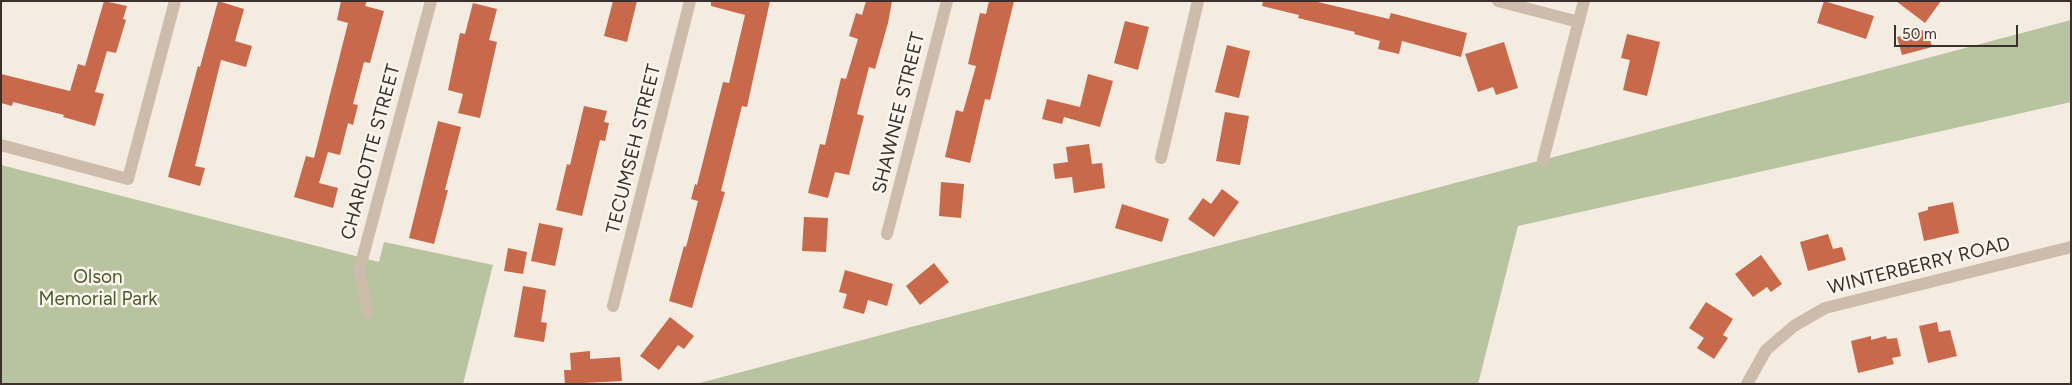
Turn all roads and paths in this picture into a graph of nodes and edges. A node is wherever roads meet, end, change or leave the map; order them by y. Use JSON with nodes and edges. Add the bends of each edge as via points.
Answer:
{"nodes":[{"id":1,"x":174,"y":1,"type":"edge"},
{"id":2,"x":431,"y":1,"type":"edge"},
{"id":3,"x":690,"y":1,"type":"edge"},
{"id":4,"x":947,"y":1,"type":"edge"},
{"id":5,"x":1198,"y":1,"type":"edge"},
{"id":6,"x":1498,"y":1,"type":"edge"},
{"id":7,"x":1584,"y":1,"type":"edge"},
{"id":8,"x":1578,"y":22,"type":"junction"},
{"id":9,"x":1,"y":145,"type":"edge"},
{"id":10,"x":1161,"y":158,"type":"dead end"},
{"id":11,"x":1543,"y":160,"type":"dead end"},
{"id":12,"x":888,"y":234,"type":"dead end"},
{"id":13,"x":2071,"y":247,"type":"edge"},
{"id":14,"x":613,"y":306,"type":"dead end"},
{"id":15,"x":368,"y":313,"type":"dead end"},
{"id":16,"x":1747,"y":384,"type":"edge"}],
"edges":[{"from":1,"to":9,"type":"street","via":[[128,179]]},
{"from":2,"to":15,"type":"street","name":"CHARLOTTE STREET","via":[[359,271]]},
{"from":3,"to":14,"type":"street","name":"TECUMSEH STREET"},
{"from":4,"to":12,"type":"street","name":"SHAWNEE STREET"},
{"from":5,"to":10,"type":"street"},
{"from":6,"to":8,"type":"street"},
{"from":7,"to":8,"type":"street"},
{"from":8,"to":11,"type":"street"},
{"from":13,"to":16,"type":"street","name":"WINTERBERRY ROAD","via":[[1825,308],[1794,326],[1766,350]]}]}
